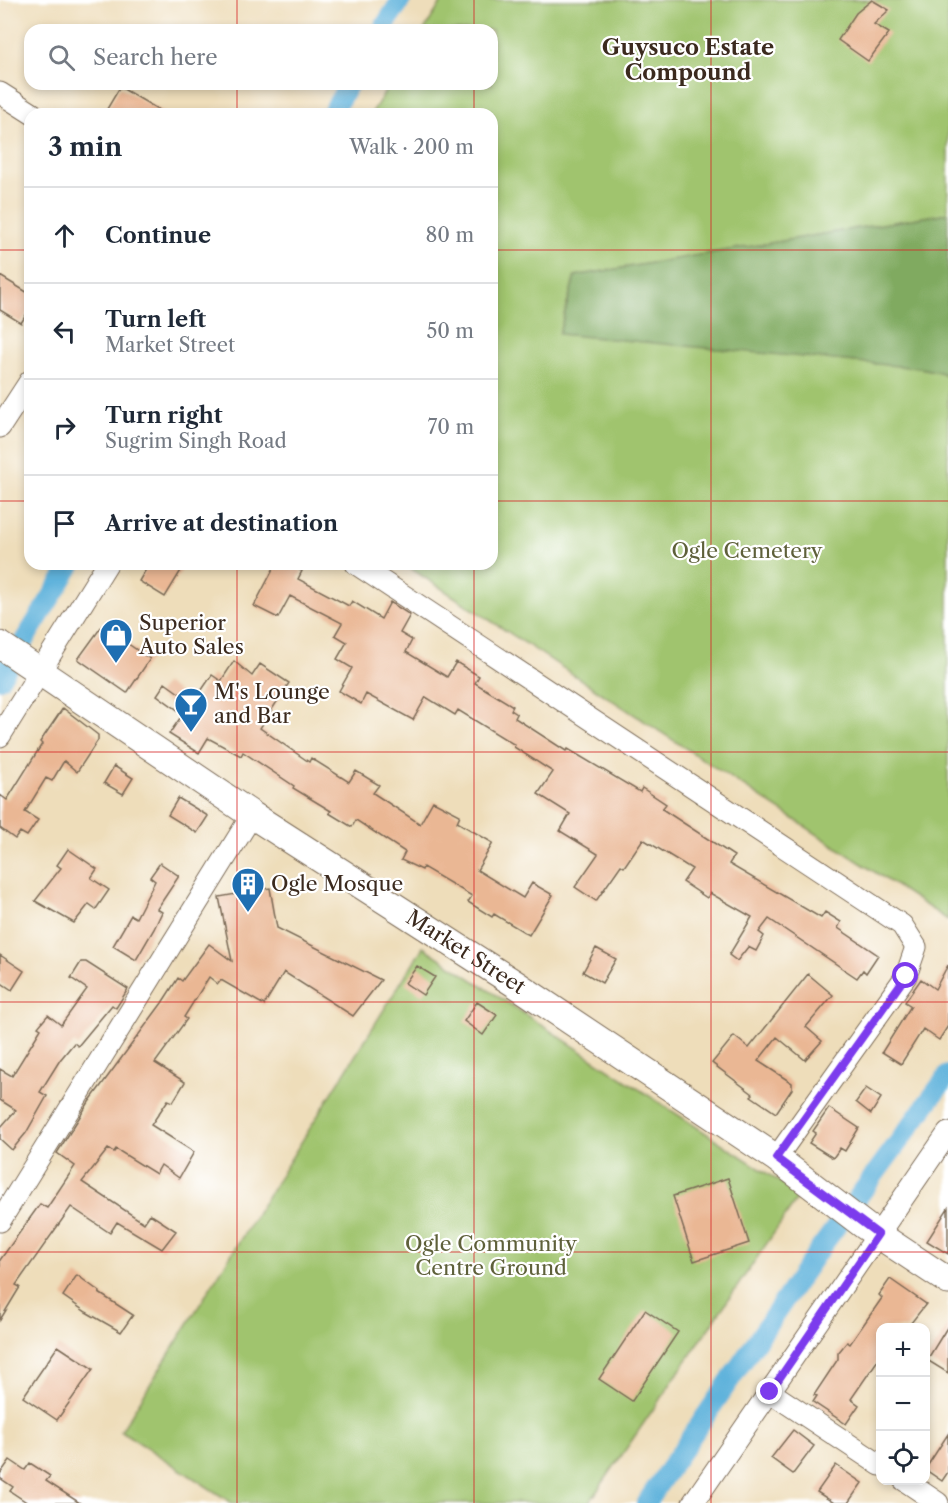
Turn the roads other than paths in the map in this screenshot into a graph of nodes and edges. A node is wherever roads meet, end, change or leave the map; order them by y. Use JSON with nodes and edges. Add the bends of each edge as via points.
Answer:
{"nodes":[{"id":1,"x":0,"y":93,"type":"edge"},
{"id":2,"x":24,"y":108,"type":"edge"},
{"id":3,"x":24,"y":390,"type":"edge"},
{"id":4,"x":0,"y":427,"type":"edge"},
{"id":5,"x":101,"y":570,"type":"edge"},
{"id":6,"x":365,"y":570,"type":"edge"},
{"id":7,"x":20,"y":658,"type":"edge"},
{"id":8,"x":0,"y":736,"type":"edge"},
{"id":9,"x":252,"y":815,"type":"junction"},
{"id":10,"x":948,"y":1133,"type":"edge"},
{"id":11,"x":776,"y":1158,"type":"junction"},
{"id":12,"x":0,"y":1221,"type":"edge"},
{"id":13,"x":872,"y":1230,"type":"junction"},
{"id":14,"x":948,"y":1281,"type":"edge"},
{"id":15,"x":770,"y":1392,"type":"junction"},
{"id":16,"x":876,"y":1462,"type":"edge"},
{"id":17,"x":911,"y":1485,"type":"edge"},
{"id":18,"x":693,"y":1503,"type":"edge"},
{"id":19,"x":938,"y":1503,"type":"edge"}],
"edges":[{"from":1,"to":2,"type":"street"},
{"from":3,"to":4,"type":"street"},
{"from":5,"to":7,"type":"street"},
{"from":6,"to":11,"type":"street","via":[[902,925],[916,947],[906,976]]},
{"from":7,"to":8,"type":"street"},
{"from":7,"to":9,"type":"street","name":"Market Street"},
{"from":9,"to":11,"type":"street","name":"Market Street"},
{"from":9,"to":12,"type":"street"},
{"from":10,"to":13,"type":"street"},
{"from":11,"to":13,"type":"street","name":"Market Street"},
{"from":13,"to":14,"type":"street","name":"Market Street"},
{"from":13,"to":15,"type":"street"},
{"from":15,"to":16,"type":"street"},
{"from":15,"to":18,"type":"street"},
{"from":17,"to":19,"type":"street"}]}
